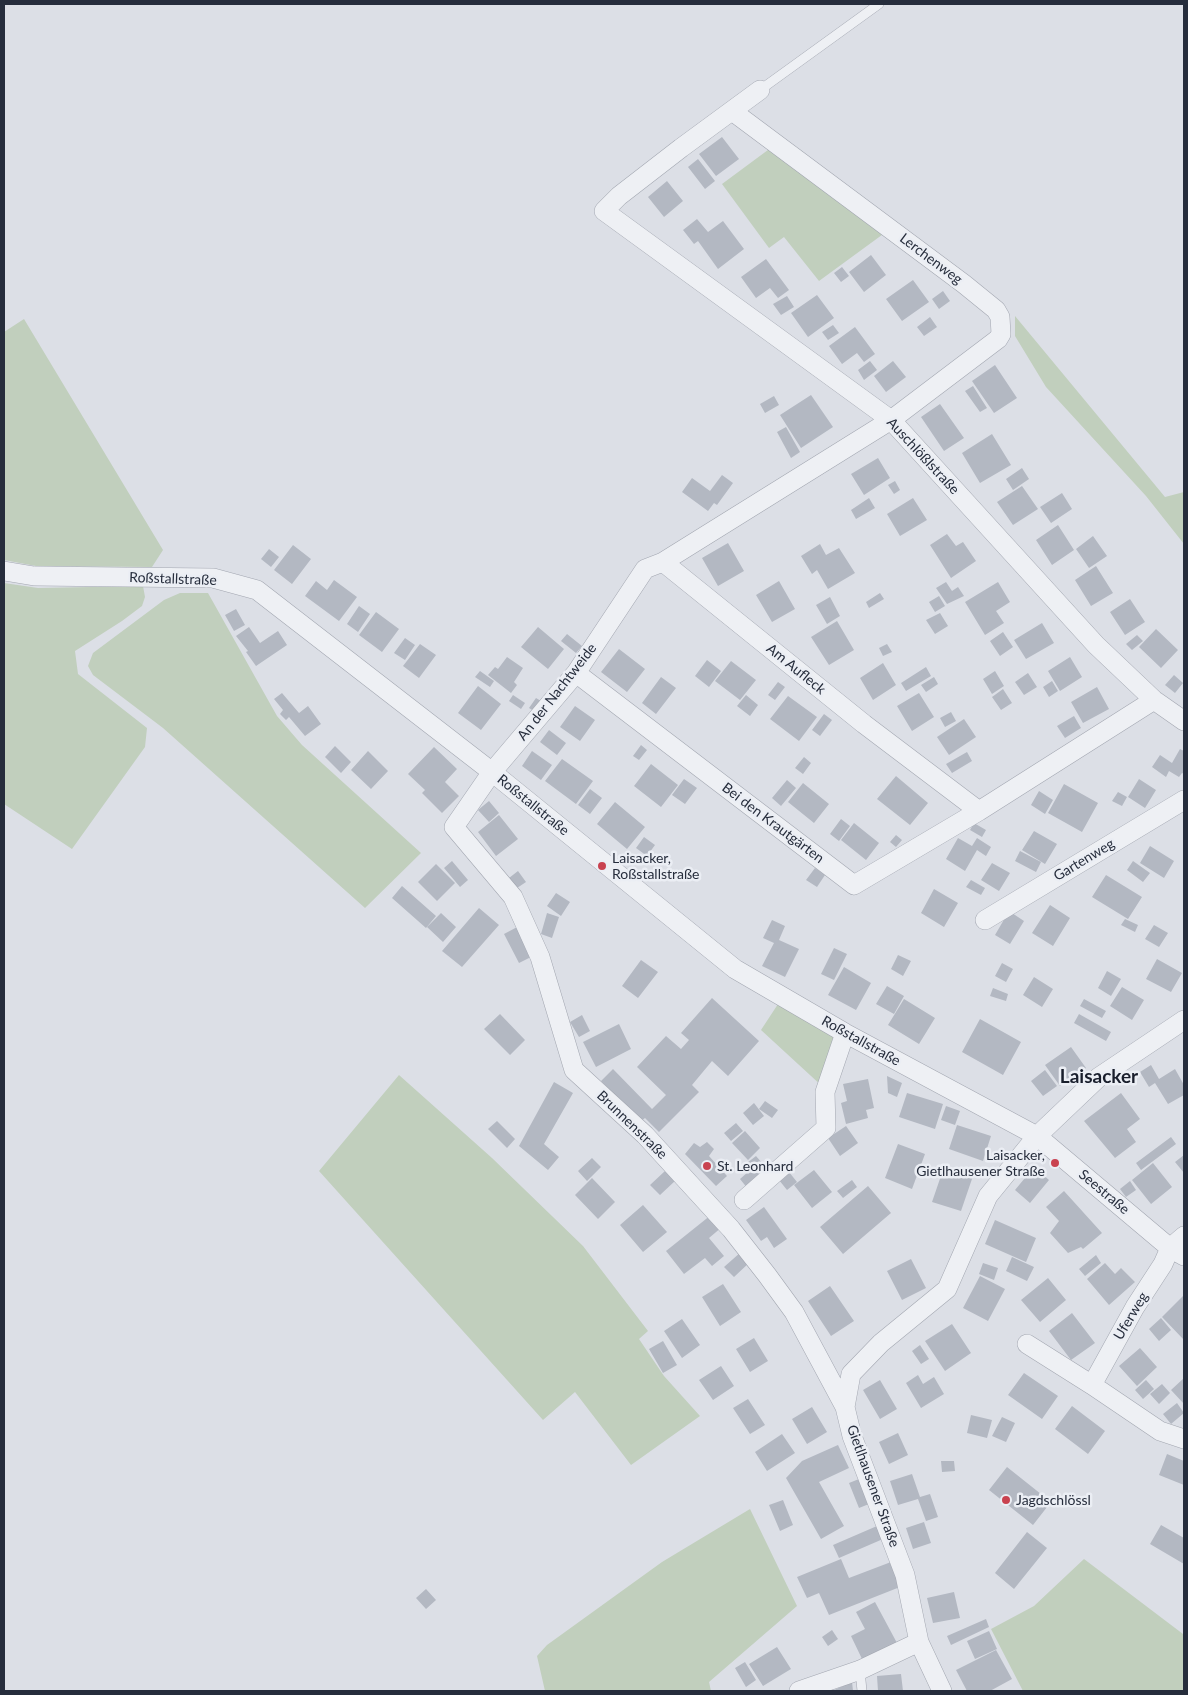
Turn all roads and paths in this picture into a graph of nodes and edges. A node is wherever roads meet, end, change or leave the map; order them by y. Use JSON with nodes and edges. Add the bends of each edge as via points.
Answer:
{"nodes":[{"id":1,"x":879,"y":4,"type":"edge"},
{"id":2,"x":760,"y":90,"type":"joint"},
{"id":3,"x":732,"y":110,"type":"junction"},
{"id":4,"x":891,"y":420,"type":"junction"},
{"id":5,"x":663,"y":562,"type":"junction"},
{"id":6,"x":4,"y":571,"type":"edge"},
{"id":7,"x":576,"y":673,"type":"junction"},
{"id":8,"x":1154,"y":700,"type":"junction"},
{"id":9,"x":1184,"y":721,"type":"edge"},
{"id":10,"x":492,"y":772,"type":"junction"},
{"id":11,"x":1184,"y":800,"type":"edge"},
{"id":12,"x":979,"y":811,"type":"junction"},
{"id":13,"x":454,"y":826,"type":"joint"},
{"id":14,"x":985,"y":920,"type":"dead end"},
{"id":15,"x":1184,"y":1020,"type":"edge"},
{"id":16,"x":845,"y":1034,"type":"junction"},
{"id":17,"x":1037,"y":1136,"type":"junction"},
{"id":18,"x":744,"y":1200,"type":"dead end"},
{"id":19,"x":1180,"y":1247,"type":"edge"},
{"id":20,"x":1027,"y":1344,"type":"dead end"},
{"id":21,"x":1092,"y":1385,"type":"junction"},
{"id":22,"x":846,"y":1407,"type":"junction"},
{"id":23,"x":1184,"y":1439,"type":"edge"},
{"id":24,"x":919,"y":1642,"type":"junction"},
{"id":25,"x":860,"y":1670,"type":"junction"},
{"id":26,"x":799,"y":1691,"type":"edge"},
{"id":27,"x":862,"y":1691,"type":"edge"},
{"id":28,"x":942,"y":1691,"type":"edge"}],
"edges":[{"from":1,"to":2,"type":"lane"},
{"from":2,"to":3,"type":"street"},
{"from":3,"to":4,"type":"street","name":"Lerchenweg","via":[[964,284],[1000,317],[1001,334],[998,339]]},
{"from":3,"to":4,"type":"street","name":"Auschlößlstraße","via":[[604,211]]},
{"from":4,"to":5,"type":"street"},
{"from":4,"to":8,"type":"street","name":"Auschlößlstraße","via":[[1096,645]]},
{"from":5,"to":7,"type":"street","name":"An der Nachtweide","via":[[645,569]]},
{"from":5,"to":12,"type":"street","name":"Am Aufleck","via":[[864,724]]},
{"from":6,"to":10,"type":"street","name":"Roßstallstraße","via":[[34,576],[213,578],[257,590]]},
{"from":7,"to":10,"type":"street","name":"An der Nachtweide"},
{"from":7,"to":12,"type":"street","name":"Bei den Krautgärten","via":[[854,885]]},
{"from":8,"to":9,"type":"street","name":"Auschlößlstraße"},
{"from":8,"to":12,"type":"street"},
{"from":10,"to":13,"type":"street","name":"An der Nachtweide"},
{"from":10,"to":16,"type":"street","name":"Roßstallstraße","via":[[735,969]]},
{"from":11,"to":14,"type":"street","name":"Gartenweg"},
{"from":13,"to":22,"type":"street","name":"Brunnenstraße","via":[[513,897],[540,957],[574,1070],[645,1135],[767,1274],[794,1312]]},
{"from":15,"to":17,"type":"street","name":"Gietlhausener Straße","via":[[1099,1077]]},
{"from":16,"to":17,"type":"street","name":"Roßstallstraße"},
{"from":16,"to":18,"type":"street","via":[[825,1092],[826,1128]]},
{"from":17,"to":19,"type":"street","name":"Seestraße"},
{"from":17,"to":22,"type":"street","name":"Gietlhausener Straße","via":[[988,1196],[947,1289],[881,1343],[850,1374]]},
{"from":19,"to":21,"type":"street","name":"Uferweg","via":[[1163,1264],[1135,1307]]},
{"from":20,"to":21,"type":"street"},
{"from":21,"to":23,"type":"street","via":[[1160,1432]]},
{"from":22,"to":24,"type":"street","name":"Gietlhausener Straße","via":[[852,1436],[905,1575]]},
{"from":24,"to":25,"type":"street"},
{"from":24,"to":28,"type":"street","name":"Gietlhausener Straße"},
{"from":25,"to":26,"type":"street"},
{"from":25,"to":27,"type":"lane"}]}
